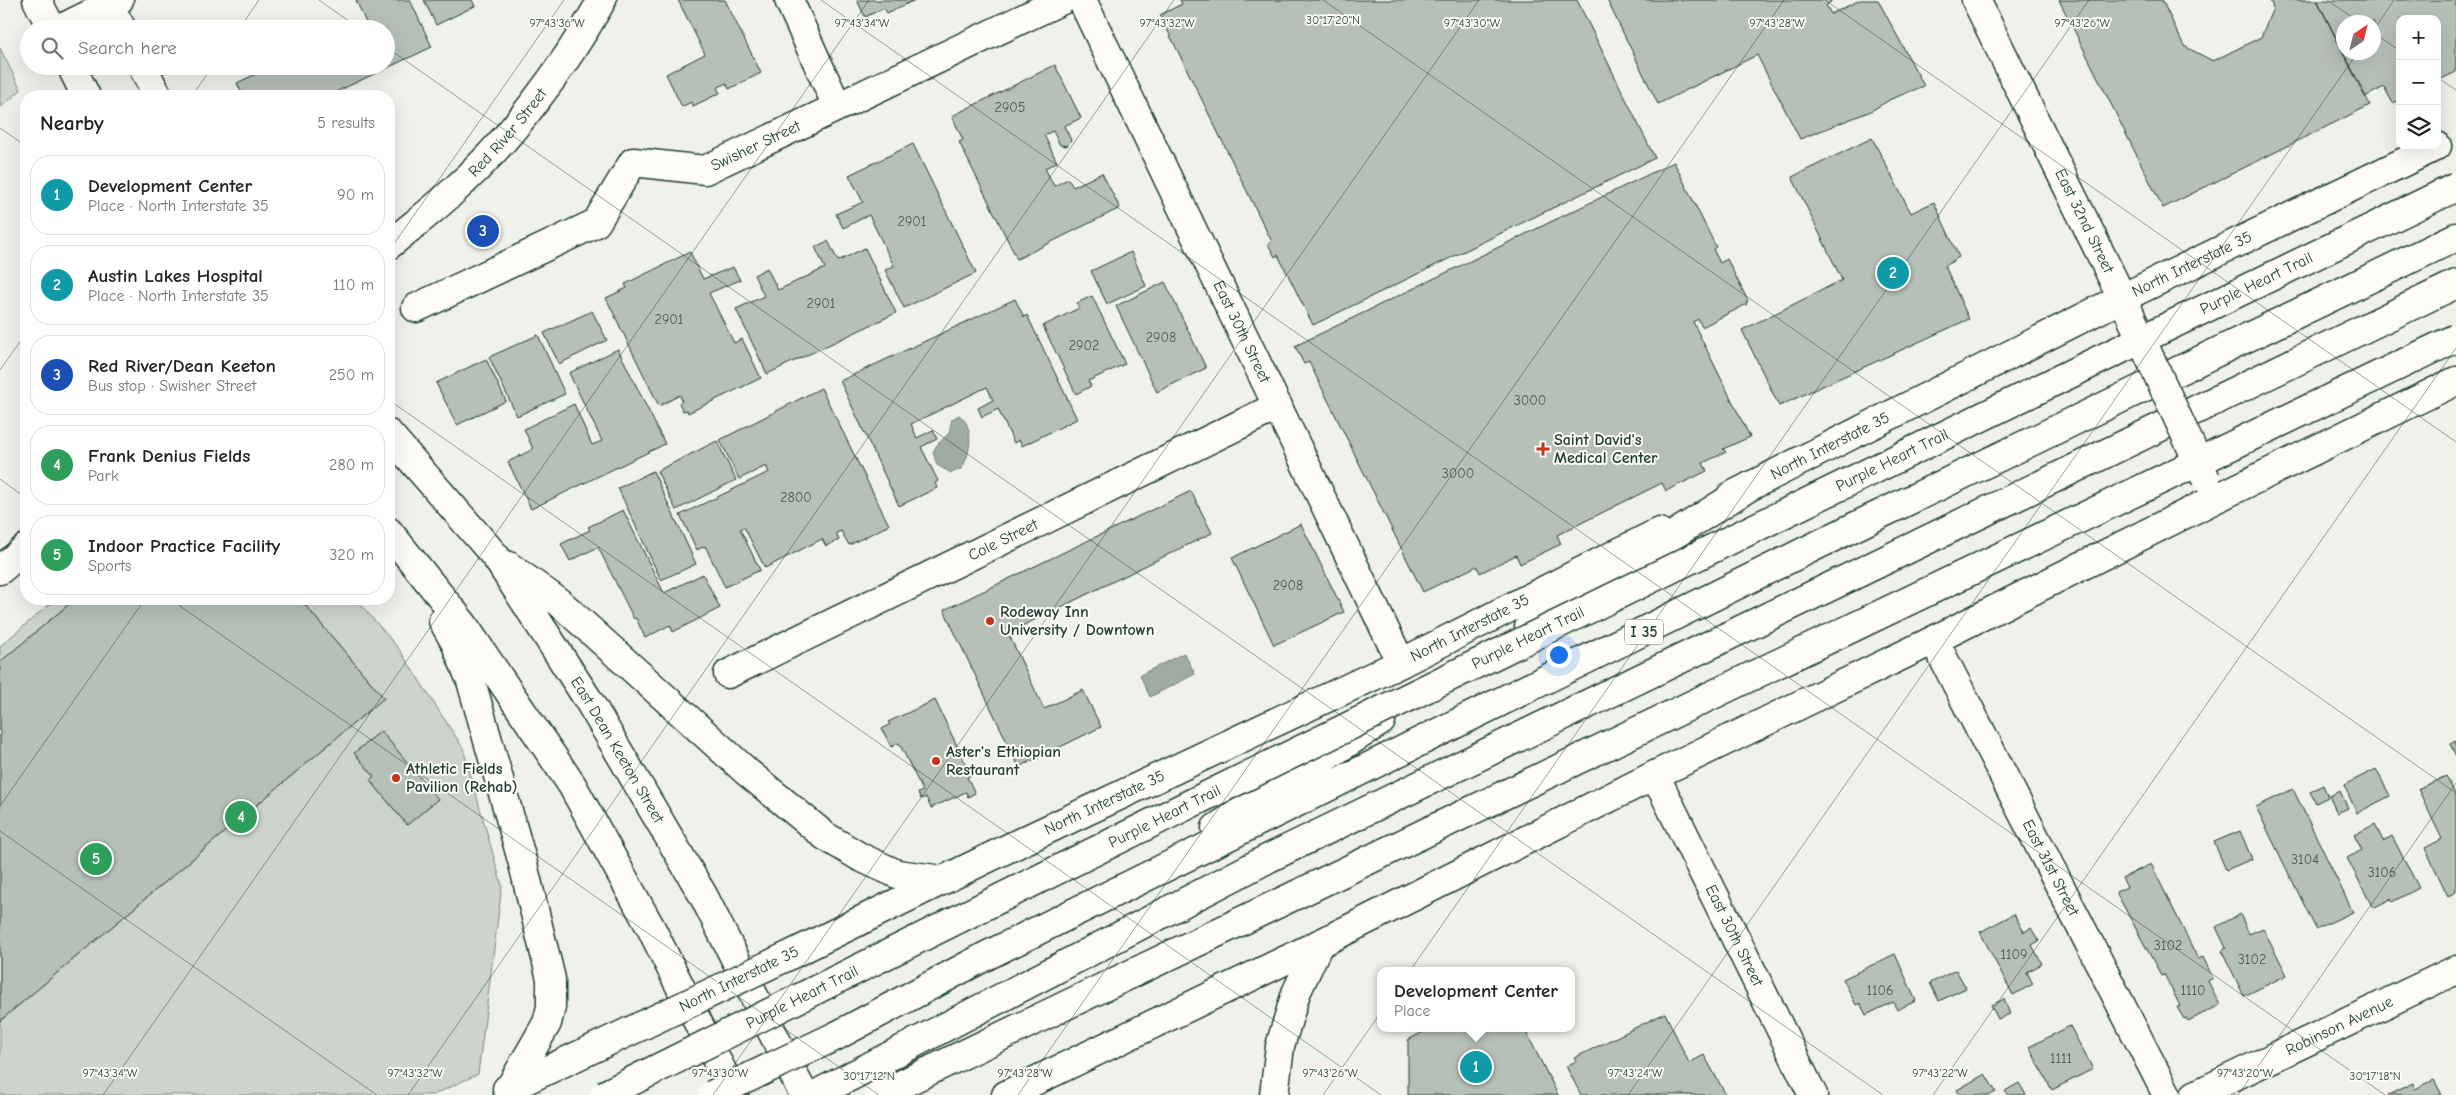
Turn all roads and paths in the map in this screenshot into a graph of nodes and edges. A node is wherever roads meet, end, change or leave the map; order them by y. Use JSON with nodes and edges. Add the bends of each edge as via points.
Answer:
{"nodes":[{"id":1,"x":37,"y":0,"type":"edge"},
{"id":2,"x":602,"y":0,"type":"edge"},
{"id":3,"x":789,"y":0,"type":"edge"},
{"id":4,"x":1062,"y":0,"type":"edge"},
{"id":5,"x":1082,"y":0,"type":"edge"},
{"id":6,"x":1976,"y":0,"type":"edge"},
{"id":7,"x":111,"y":2,"type":"edge"},
{"id":8,"x":47,"y":20,"type":"edge"},
{"id":9,"x":77,"y":20,"type":"edge"},
{"id":10,"x":118,"y":20,"type":"edge"},
{"id":11,"x":76,"y":75,"type":"edge"},
{"id":12,"x":147,"y":75,"type":"edge"},
{"id":13,"x":83,"y":90,"type":"edge"},
{"id":14,"x":155,"y":90,"type":"edge"},
{"id":15,"x":837,"y":106,"type":"junction"},
{"id":16,"x":2456,"y":137,"type":"edge"},
{"id":17,"x":2441,"y":144,"type":"edge"},
{"id":18,"x":2429,"y":150,"type":"edge"},
{"id":19,"x":2456,"y":187,"type":"edge"},
{"id":20,"x":2456,"y":237,"type":"edge"},
{"id":21,"x":395,"y":240,"type":"edge"},
{"id":22,"x":2456,"y":284,"type":"edge"},
{"id":23,"x":416,"y":308,"type":"dead end"},
{"id":24,"x":2127,"y":308,"type":"junction"},
{"id":25,"x":2456,"y":338,"type":"edge"},
{"id":26,"x":2456,"y":381,"type":"edge"},
{"id":27,"x":1278,"y":406,"type":"junction"},
{"id":28,"x":395,"y":441,"type":"edge"},
{"id":29,"x":1752,"y":485,"type":"junction"},
{"id":30,"x":2210,"y":489,"type":"junction"},
{"id":31,"x":395,"y":541,"type":"edge"},
{"id":32,"x":395,"y":544,"type":"edge"},
{"id":33,"x":20,"y":553,"type":"edge"},
{"id":34,"x":496,"y":557,"type":"junction"},
{"id":35,"x":0,"y":570,"type":"edge"},
{"id":36,"x":1934,"y":640,"type":"junction"},
{"id":37,"x":1401,"y":663,"type":"junction"},
{"id":38,"x":728,"y":674,"type":"dead end"},
{"id":39,"x":1655,"y":775,"type":"junction"},
{"id":40,"x":943,"y":880,"type":"junction"},
{"id":41,"x":1129,"y":887,"type":"junction"},
{"id":42,"x":1319,"y":944,"type":"junction"},
{"id":43,"x":2456,"y":970,"type":"edge"},
{"id":44,"x":503,"y":1091,"type":"edge"},
{"id":45,"x":604,"y":1095,"type":"edge"},
{"id":46,"x":712,"y":1095,"type":"edge"},
{"id":47,"x":734,"y":1095,"type":"edge"},
{"id":48,"x":804,"y":1095,"type":"edge"},
{"id":49,"x":815,"y":1095,"type":"edge"},
{"id":50,"x":879,"y":1095,"type":"edge"},
{"id":51,"x":1006,"y":1095,"type":"edge"},
{"id":52,"x":1274,"y":1095,"type":"edge"},
{"id":53,"x":1813,"y":1095,"type":"edge"},
{"id":54,"x":2167,"y":1095,"type":"edge"},
{"id":55,"x":2195,"y":1095,"type":"edge"}],
"edges":[{"from":1,"to":8,"type":"main road"},
{"from":2,"to":21,"type":"main road","name":"Red River Street","via":[[552,78],[505,137],[452,193]]},
{"from":3,"to":15,"type":"main road"},
{"from":4,"to":15,"type":"main road","name":"Swisher Street"},
{"from":5,"to":27,"type":"main road","name":"East 30th Street"},
{"from":6,"to":24,"type":"main road","name":"East 32nd Street"},
{"from":7,"to":9,"type":"main road"},
{"from":7,"to":10,"type":"main road"},
{"from":11,"to":13,"type":"main road"},
{"from":12,"to":14,"type":"main road"},
{"from":15,"to":23,"type":"main road","name":"Swisher Street","via":[[705,170],[633,162],[596,223]]},
{"from":16,"to":17,"type":"main road","name":"North Interstate 35"},
{"from":18,"to":24,"type":"main road","name":"North Interstate 35"},
{"from":19,"to":45,"type":"main road","name":"Purple Heart Trail","bridge":true,"via":[[1830,488]]},
{"from":20,"to":41,"type":"main road","number":"I 35","via":[[1849,530]]},
{"from":22,"to":49,"type":"main road","number":"I 35","via":[[1269,858]]},
{"from":24,"to":29,"type":"main road","name":"North Interstate 35"},
{"from":24,"to":30,"type":"main road","name":"East 32nd Street","bridge":true},
{"from":25,"to":50,"type":"main road","bridge":true},
{"from":26,"to":30,"type":"main road"},
{"from":27,"to":37,"type":"main road","name":"East 30th Street"},
{"from":27,"to":38,"type":"main road","name":"Cole Street"},
{"from":28,"to":34,"type":"main road","name":"East Dean Keeton Street"},
{"from":29,"to":37,"type":"main road","name":"North Interstate 35"},
{"from":29,"to":41,"type":"main road","via":[[1281,784]]},
{"from":30,"to":36,"type":"main road"},
{"from":31,"to":47,"type":"main road","via":[[463,624],[572,785],[651,928]]},
{"from":32,"to":44,"type":"main road","via":[[455,642],[471,681],[522,860],[551,979],[547,1024]]},
{"from":33,"to":35,"type":"main road"},
{"from":34,"to":40,"type":"main road","via":[[560,603],[747,772],[825,836],[897,874]]},
{"from":34,"to":48,"type":"main road","name":"East Dean Keeton Street","via":[[589,701],[703,895]]},
{"from":36,"to":39,"type":"main road"},
{"from":36,"to":54,"type":"main road","name":"East 31st Street"},
{"from":37,"to":40,"type":"main road","name":"North Interstate 35"},
{"from":39,"to":42,"type":"main road"},
{"from":39,"to":53,"type":"main road","name":"East 30th Street"},
{"from":40,"to":44,"type":"main road","name":"North Interstate 35","bridge":true},
{"from":41,"to":46,"type":"main road","number":"I 35","bridge":true,"via":[[986,956],[836,1036]]},
{"from":42,"to":51,"type":"main road"},
{"from":42,"to":52,"type":"main road","via":[[1296,993],[1280,1046]]},
{"from":43,"to":55,"type":"main road","name":"Robinson Avenue"}]}
